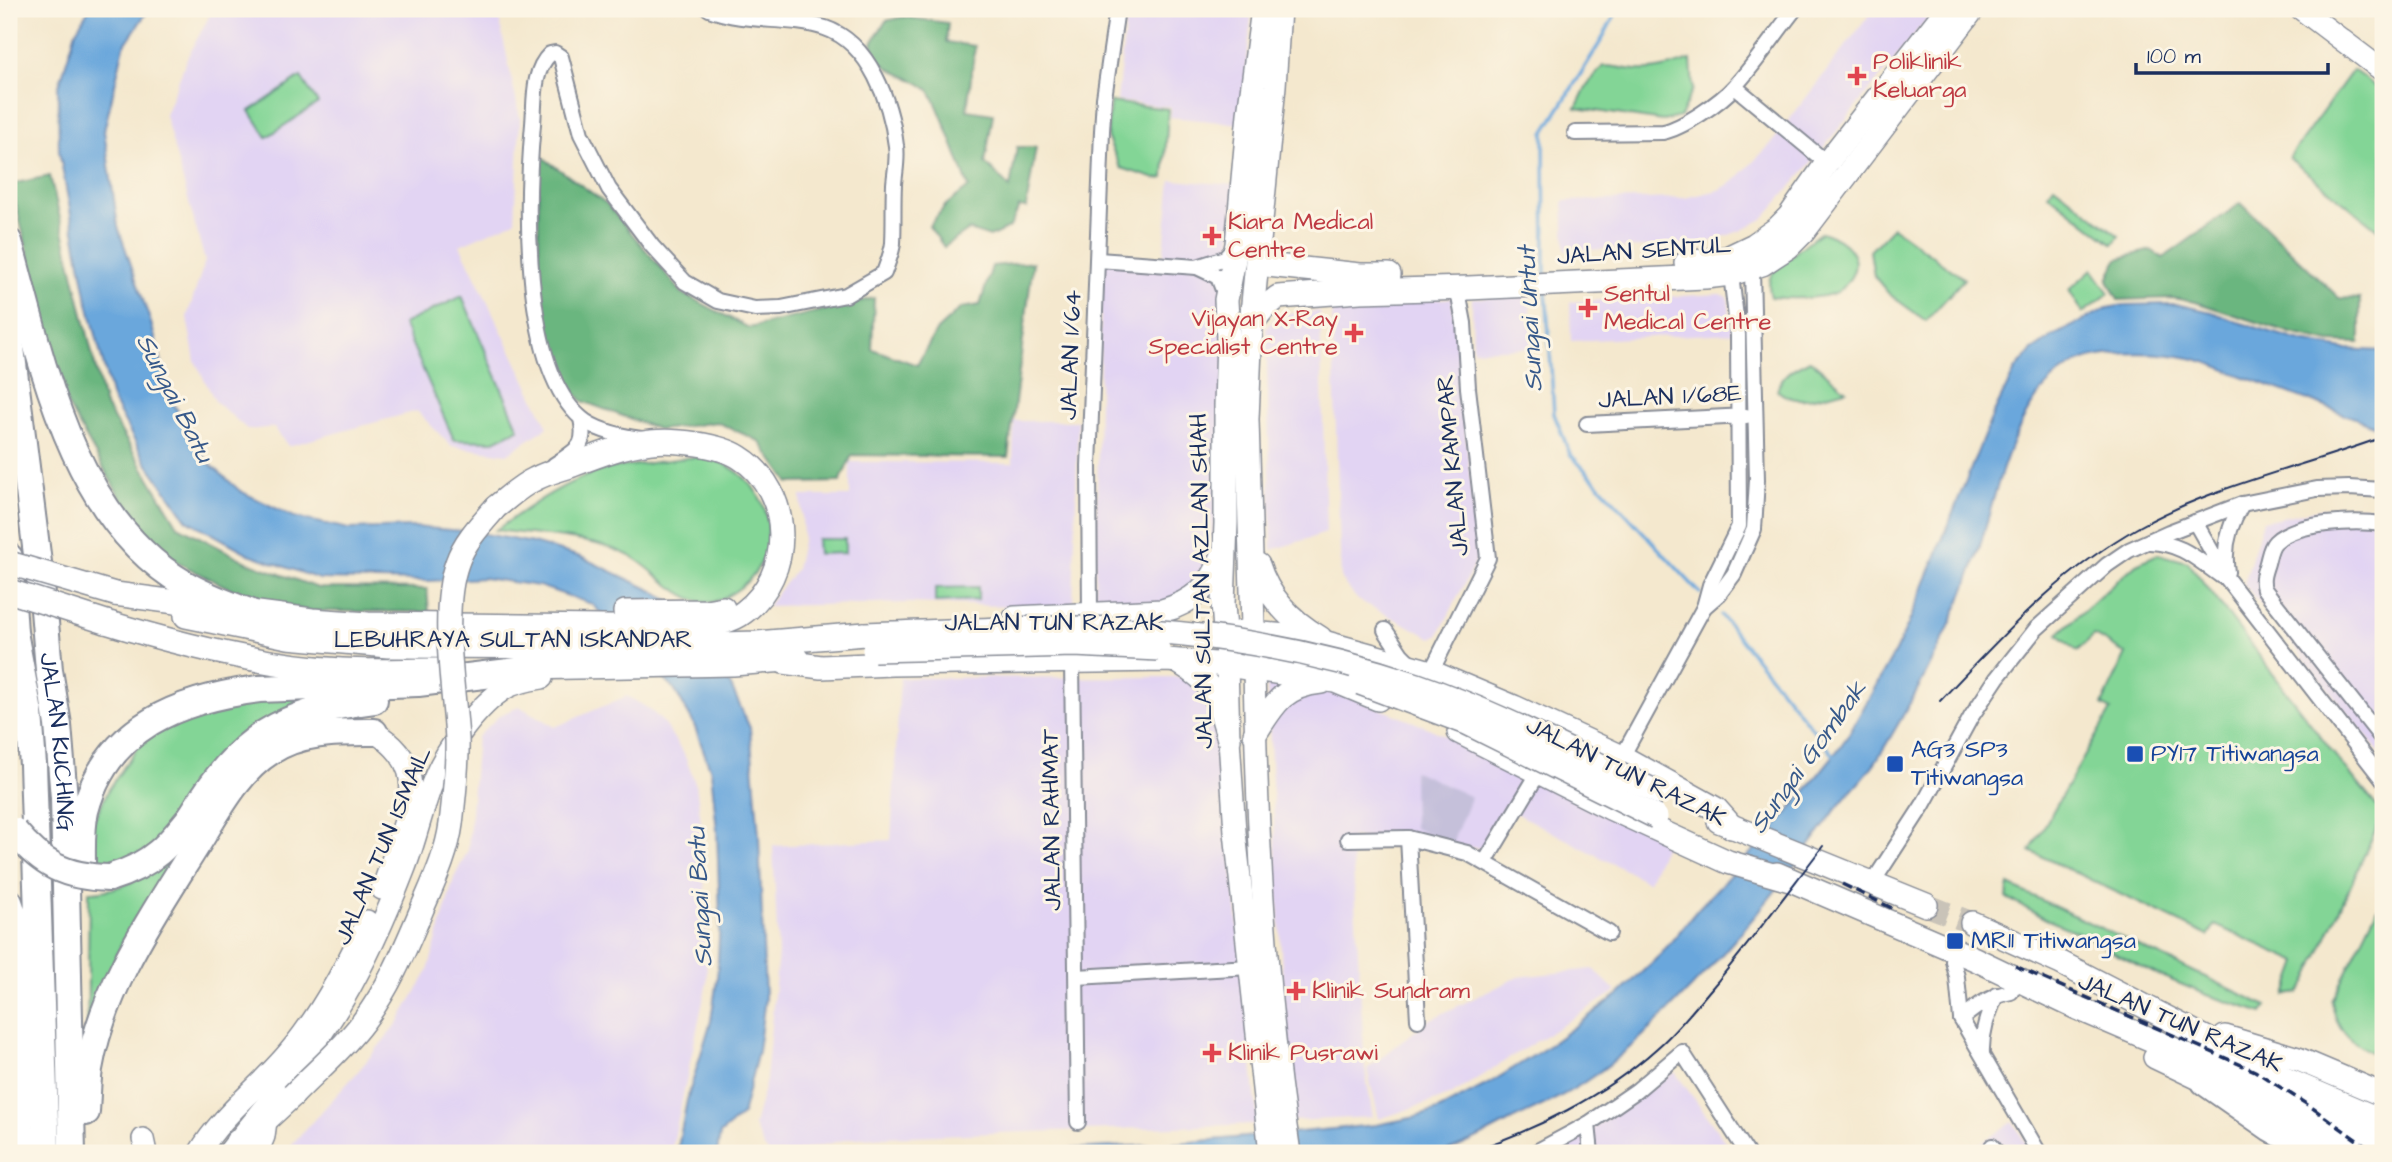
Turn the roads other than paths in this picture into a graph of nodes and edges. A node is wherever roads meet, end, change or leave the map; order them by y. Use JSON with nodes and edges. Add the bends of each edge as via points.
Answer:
{"nodes":[{"id":1,"x":709,"y":9,"type":"edge"},
{"id":2,"x":1117,"y":9,"type":"edge"},
{"id":3,"x":1264,"y":9,"type":"edge"},
{"id":4,"x":1279,"y":9,"type":"edge"},
{"id":5,"x":1795,"y":9,"type":"edge"},
{"id":6,"x":1947,"y":9,"type":"edge"},
{"id":7,"x":1973,"y":9,"type":"edge"},
{"id":8,"x":2301,"y":9,"type":"edge"},
{"id":9,"x":2383,"y":71,"type":"edge"},
{"id":10,"x":1735,"y":87,"type":"junction"},
{"id":11,"x":1575,"y":133,"type":"dead end"},
{"id":12,"x":1827,"y":163,"type":"junction"},
{"id":13,"x":9,"y":242,"type":"edge"},
{"id":14,"x":1237,"y":244,"type":"junction"},
{"id":15,"x":1098,"y":260,"type":"junction"},
{"id":16,"x":1256,"y":264,"type":"junction"},
{"id":17,"x":1198,"y":267,"type":"junction"},
{"id":18,"x":1741,"y":271,"type":"junction"},
{"id":19,"x":1563,"y":277,"type":"junction"},
{"id":20,"x":1532,"y":278,"type":"junction"},
{"id":21,"x":1449,"y":288,"type":"junction"},
{"id":22,"x":1226,"y":300,"type":"junction"},
{"id":23,"x":1251,"y":324,"type":"junction"},
{"id":24,"x":9,"y":332,"type":"edge"},
{"id":25,"x":1228,"y":338,"type":"junction"},
{"id":26,"x":1756,"y":415,"type":"junction"},
{"id":27,"x":1740,"y":416,"type":"junction"},
{"id":28,"x":581,"y":418,"type":"junction"},
{"id":29,"x":1587,"y":424,"type":"dead end"},
{"id":30,"x":653,"y":441,"type":"junction"},
{"id":31,"x":536,"y":478,"type":"junction"},
{"id":32,"x":2383,"y":490,"type":"edge"},
{"id":33,"x":2242,"y":504,"type":"junction"},
{"id":34,"x":2195,"y":522,"type":"junction"},
{"id":35,"x":2383,"y":524,"type":"edge"},
{"id":36,"x":1252,"y":541,"type":"junction"},
{"id":37,"x":2148,"y":541,"type":"junction"},
{"id":38,"x":1224,"y":551,"type":"junction"},
{"id":39,"x":9,"y":557,"type":"edge"},
{"id":40,"x":9,"y":563,"type":"edge"},
{"id":41,"x":776,"y":570,"type":"junction"},
{"id":42,"x":2228,"y":580,"type":"junction"},
{"id":43,"x":115,"y":594,"type":"junction"},
{"id":44,"x":10,"y":599,"type":"edge"},
{"id":45,"x":1704,"y":607,"type":"junction"},
{"id":46,"x":1163,"y":611,"type":"junction"},
{"id":47,"x":249,"y":612,"type":"junction"},
{"id":48,"x":1090,"y":615,"type":"junction"},
{"id":49,"x":472,"y":626,"type":"junction"},
{"id":50,"x":688,"y":628,"type":"junction"},
{"id":51,"x":762,"y":629,"type":"junction"},
{"id":52,"x":1385,"y":630,"type":"dead end"},
{"id":53,"x":1224,"y":631,"type":"junction"},
{"id":54,"x":1254,"y":633,"type":"junction"},
{"id":55,"x":864,"y":640,"type":"junction"},
{"id":56,"x":719,"y":643,"type":"joint"},
{"id":57,"x":1332,"y":644,"type":"junction"},
{"id":58,"x":616,"y":657,"type":"junction"},
{"id":59,"x":1173,"y":661,"type":"junction"},
{"id":60,"x":784,"y":662,"type":"junction"},
{"id":61,"x":1072,"y":662,"type":"junction"},
{"id":62,"x":733,"y":664,"type":"joint"},
{"id":63,"x":1227,"y":665,"type":"junction"},
{"id":64,"x":541,"y":668,"type":"junction"},
{"id":65,"x":1254,"y":668,"type":"junction"},
{"id":66,"x":1422,"y":670,"type":"junction"},
{"id":67,"x":1335,"y":681,"type":"junction"},
{"id":68,"x":374,"y":733,"type":"junction"},
{"id":69,"x":1255,"y":734,"type":"junction"},
{"id":70,"x":1229,"y":739,"type":"junction"},
{"id":71,"x":2383,"y":740,"type":"edge"},
{"id":72,"x":1622,"y":757,"type":"junction"},
{"id":73,"x":1539,"y":772,"type":"junction"},
{"id":74,"x":2381,"y":773,"type":"edge"},
{"id":75,"x":190,"y":818,"type":"junction"},
{"id":76,"x":11,"y":826,"type":"edge"},
{"id":77,"x":1740,"y":830,"type":"junction"},
{"id":78,"x":1408,"y":838,"type":"junction"},
{"id":79,"x":1348,"y":839,"type":"dead end"},
{"id":80,"x":1730,"y":857,"type":"junction"},
{"id":81,"x":1485,"y":862,"type":"junction"},
{"id":82,"x":1873,"y":882,"type":"junction"},
{"id":83,"x":9,"y":902,"type":"edge"},
{"id":84,"x":1926,"y":905,"type":"tunnel mouth"},
{"id":85,"x":1972,"y":923,"type":"tunnel mouth"},
{"id":86,"x":1609,"y":933,"type":"dead end"},
{"id":87,"x":1919,"y":936,"type":"junction"},
{"id":88,"x":1953,"y":961,"type":"junction"},
{"id":89,"x":1250,"y":967,"type":"junction"},
{"id":90,"x":1077,"y":977,"type":"junction"},
{"id":91,"x":2003,"y":994,"type":"junction"},
{"id":92,"x":1961,"y":1019,"type":"junction"},
{"id":93,"x":1418,"y":1020,"type":"dead end"},
{"id":94,"x":2168,"y":1020,"type":"junction"},
{"id":95,"x":1982,"y":1055,"type":"junction"},
{"id":96,"x":70,"y":1072,"type":"junction"},
{"id":97,"x":2205,"y":1082,"type":"junction"},
{"id":98,"x":2383,"y":1095,"type":"edge"},
{"id":99,"x":2334,"y":1109,"type":"junction"},
{"id":100,"x":1275,"y":1120,"type":"junction"},
{"id":101,"x":2383,"y":1121,"type":"edge"},
{"id":102,"x":1078,"y":1122,"type":"dead end"},
{"id":103,"x":1588,"y":1124,"type":"junction"},
{"id":104,"x":2383,"y":1139,"type":"edge"},
{"id":105,"x":240,"y":1150,"type":"edge"},
{"id":106,"x":201,"y":1152,"type":"edge"},
{"id":107,"x":21,"y":1153,"type":"edge"},
{"id":108,"x":46,"y":1153,"type":"edge"},
{"id":109,"x":72,"y":1153,"type":"edge"},
{"id":110,"x":84,"y":1153,"type":"edge"},
{"id":111,"x":1270,"y":1153,"type":"edge"},
{"id":112,"x":1290,"y":1153,"type":"edge"},
{"id":113,"x":1534,"y":1153,"type":"edge"},
{"id":114,"x":1591,"y":1153,"type":"edge"},
{"id":115,"x":1747,"y":1153,"type":"edge"},
{"id":116,"x":2039,"y":1153,"type":"edge"},
{"id":117,"x":2315,"y":1153,"type":"edge"},
{"id":118,"x":2363,"y":1153,"type":"edge"}],
"edges":[{"from":1,"to":28,"type":"street","via":[[754,20],[826,28],[857,51],[873,72],[897,149],[893,244],[884,274],[846,295],[781,308],[755,309],[718,301],[685,282],[609,189],[581,134],[561,57],[550,54],[538,67],[530,148],[530,276],[551,373]]},
{"from":2,"to":15,"type":"street","name":"JALAN 1/64","via":[[1104,98]]},
{"from":3,"to":14,"type":"main road","name":"JALAN SULTAN AZLAN SHAH"},
{"from":4,"to":16,"type":"main road","name":"JALAN SULTAN AZLAN SHAH"},
{"from":5,"to":10,"type":"street"},
{"from":6,"to":12,"type":"main road","name":"JALAN SENTUL"},
{"from":7,"to":18,"type":"main road","name":"JALAN SENTUL","via":[[1804,231],[1788,247]]},
{"from":8,"to":9,"type":"street"},
{"from":10,"to":11,"type":"street","via":[[1675,129]]},
{"from":10,"to":12,"type":"street"},
{"from":12,"to":19,"type":"main road","name":"JALAN SENTUL","via":[[1778,228],[1727,258]]},
{"from":13,"to":47,"type":"highway","via":[[55,404],[92,487],[115,521],[164,569],[185,584]]},
{"from":14,"to":17,"type":"street","via":[[1225,258]]},
{"from":14,"to":22,"type":"main road","name":"JALAN SULTAN AZLAN SHAH"},
{"from":15,"to":17,"type":"street"},
{"from":15,"to":48,"type":"street","name":"JALAN 1/64","via":[[1090,441]]},
{"from":16,"to":20,"type":"main road","name":"JALAN SENTUL","via":[[1360,275]]},
{"from":16,"to":23,"type":"main road","name":"JALAN SULTAN AZLAN SHAH"},
{"from":16,"to":25,"type":"main road","via":[[1241,280]]},
{"from":17,"to":22,"type":"street","via":[[1218,277]]},
{"from":18,"to":19,"type":"main road","name":"JALAN SENTUL"},
{"from":18,"to":26,"type":"street"},
{"from":18,"to":27,"type":"street"},
{"from":19,"to":20,"type":"main road","name":"JALAN SENTUL"},
{"from":20,"to":21,"type":"main road","name":"JALAN SENTUL"},
{"from":21,"to":23,"type":"main road","name":"JALAN SENTUL","via":[[1278,297]]},
{"from":21,"to":66,"type":"street","name":"JALAN KAMPAR","via":[[1459,297],[1464,323],[1488,558]]},
{"from":22,"to":25,"type":"main road","name":"JALAN SULTAN AZLAN SHAH"},
{"from":23,"to":36,"type":"main road","name":"JALAN SULTAN AZLAN SHAH"},
{"from":24,"to":96,"type":"highway","name":"JALAN KUCHING","via":[[58,725]]},
{"from":25,"to":38,"type":"main road","name":"JALAN SULTAN AZLAN SHAH"},
{"from":26,"to":27,"type":"street","name":"JALAN 1/68E"},
{"from":26,"to":45,"type":"street","via":[[1754,529],[1734,574]]},
{"from":27,"to":29,"type":"street","name":"JALAN 1/68E"},
{"from":27,"to":45,"type":"street","via":[[1739,526]]},
{"from":28,"to":30,"type":"street","via":[[600,428]]},
{"from":28,"to":31,"type":"street","via":[[584,435],[579,447]]},
{"from":30,"to":31,"type":"main road"},
{"from":30,"to":41,"type":"main road","via":[[726,450],[755,471],[778,511],[782,534]]},
{"from":31,"to":105,"type":"main road","bridge":true,"via":[[496,507],[457,564],[450,628],[457,740],[451,824],[444,853],[403,953],[387,988],[351,1038],[265,1121],[263,1136]]},
{"from":32,"to":33,"type":"street","via":[[2317,489]]},
{"from":33,"to":34,"type":"street"},
{"from":33,"to":42,"type":"street","via":[[2225,548]]},
{"from":34,"to":37,"type":"street"},
{"from":34,"to":42,"type":"street"},
{"from":35,"to":71,"type":"street","via":[[2337,524],[2283,537],[2273,544],[2262,580],[2264,589]]},
{"from":36,"to":54,"type":"main road","name":"JALAN SULTAN AZLAN SHAH"},
{"from":36,"to":57,"type":"main road","via":[[1269,591],[1297,623]]},
{"from":37,"to":42,"type":"street","via":[[2178,546]]},
{"from":37,"to":82,"type":"street","via":[[2108,565],[2036,629],[1971,717],[1923,805]]},
{"from":38,"to":46,"type":"main road","via":[[1216,573],[1202,590]]},
{"from":38,"to":53,"type":"main road","name":"JALAN SULTAN AZLAN SHAH"},
{"from":39,"to":44,"type":"highway","name":"JALAN KUCHING"},
{"from":40,"to":43,"type":"main road","name":"LEBUHRAYA SULTAN ISKANDAR","bridge":true},
{"from":41,"to":49,"type":"main road","via":[[740,601],[723,608],[569,614]]},
{"from":41,"to":50,"type":"main road","via":[[743,613]]},
{"from":42,"to":74,"type":"street"},
{"from":43,"to":47,"type":"main road"},
{"from":43,"to":58,"type":"main road","name":"LEBUHRAYA SULTAN ISKANDAR","via":[[219,624],[321,641]]},
{"from":44,"to":64,"type":"main road","name":"LEBUHRAYA SULTAN ISKANDAR","bridge":true,"via":[[217,652],[340,670]]},
{"from":44,"to":108,"type":"highway","name":"JALAN KUCHING","via":[[33,765]]},
{"from":45,"to":72,"type":"street"},
{"from":46,"to":48,"type":"main road"},
{"from":46,"to":59,"type":"main road","via":[[1185,622],[1190,632],[1185,649]]},
{"from":47,"to":49,"type":"main road","via":[[312,621]]},
{"from":48,"to":51,"type":"main road"},
{"from":49,"to":50,"type":"main road"},
{"from":50,"to":51,"type":"main road"},
{"from":51,"to":55,"type":"main road"},
{"from":52,"to":66,"type":"street","via":[[1401,654]]},
{"from":53,"to":54,"type":"main road","name":"JALAN TUN RAZAK"},
{"from":53,"to":63,"type":"main road","name":"JALAN SULTAN AZLAN SHAH"},
{"from":54,"to":57,"type":"main road","name":"JALAN TUN RAZAK"},
{"from":54,"to":65,"type":"main road","name":"JALAN SULTAN AZLAN SHAH"},
{"from":55,"to":56,"type":"main road","name":"JALAN TUN RAZAK"},
{"from":55,"to":60,"type":"main road","name":"JALAN TUN RAZAK"},
{"from":55,"to":77,"type":"main road","name":"JALAN TUN RAZAK","bridge":true,"via":[[1069,628],[1195,635],[1296,651],[1419,686],[1472,707]]},
{"from":55,"to":80,"type":"main road","name":"JALAN TUN RAZAK","bridge":true,"via":[[1193,650],[1295,667],[1376,688],[1466,723]]},
{"from":56,"to":58,"type":"main road","name":"LEBUHRAYA SULTAN ISKANDAR"},
{"from":57,"to":66,"type":"main road","name":"JALAN TUN RAZAK"},
{"from":57,"to":67,"type":"main road","via":[[1306,649],[1302,660],[1309,670]]},
{"from":58,"to":62,"type":"main road","name":"LEBUHRAYA SULTAN ISKANDAR","via":[[645,667]]},
{"from":58,"to":64,"type":"main road","name":"LEBUHRAYA SULTAN ISKANDAR"},
{"from":58,"to":105,"type":"street","name":"JALAN TUN ISMAIL","via":[[519,682],[476,715],[434,777],[399,884],[344,998]]},
{"from":59,"to":61,"type":"main road"},
{"from":59,"to":63,"type":"main road"},
{"from":59,"to":70,"type":"main road","via":[[1214,690]]},
{"from":60,"to":61,"type":"main road","via":[[821,667]]},
{"from":60,"to":62,"type":"main road","name":"JALAN TUN RAZAK"},
{"from":61,"to":90,"type":"street","name":"JALAN RAHMAT"},
{"from":63,"to":65,"type":"main road","name":"JALAN TUN RAZAK"},
{"from":63,"to":70,"type":"street","name":"JALAN SULTAN AZLAN SHAH"},
{"from":64,"to":75,"type":"highway","via":[[427,693],[314,710],[250,742],[222,769]]},
{"from":64,"to":96,"type":"highway","via":[[418,683],[233,692],[162,714],[131,736],[111,758],[85,812],[76,1057]]},
{"from":65,"to":67,"type":"main road","name":"JALAN TUN RAZAK"},
{"from":65,"to":69,"type":"street","name":"JALAN SULTAN AZLAN SHAH"},
{"from":66,"to":72,"type":"main road","name":"JALAN TUN RAZAK"},
{"from":67,"to":69,"type":"main road","via":[[1308,683],[1287,692]]},
{"from":67,"to":73,"type":"main road","name":"JALAN TUN RAZAK","via":[[1449,727]]},
{"from":68,"to":75,"type":"highway","via":[[361,726],[326,722],[288,731],[235,766]]},
{"from":68,"to":106,"type":"street","name":"JALAN TUN ISMAIL","via":[[398,752],[412,791],[384,883],[316,1014],[290,1052],[210,1135]]},
{"from":68,"to":110,"type":"highway","via":[[336,732],[290,740],[257,762],[218,810],[117,983],[89,1070]]},
{"from":69,"to":100,"type":"street","name":"JALAN SULTAN AZLAN SHAH"},
{"from":70,"to":89,"type":"street","name":"JALAN SULTAN AZLAN SHAH"},
{"from":72,"to":77,"type":"main road","name":"JALAN TUN RAZAK","via":[[1716,809]]},
{"from":73,"to":80,"type":"main road","name":"JALAN TUN RAZAK","via":[[1610,808]]},
{"from":73,"to":81,"type":"street"},
{"from":75,"to":76,"type":"highway","bridge":true,"via":[[149,862],[109,878],[67,873],[51,866]]},
{"from":77,"to":82,"type":"main road","name":"JALAN TUN RAZAK"},
{"from":78,"to":79,"type":"street"},
{"from":78,"to":81,"type":"street"},
{"from":78,"to":93,"type":"street"},
{"from":80,"to":87,"type":"main road","name":"JALAN TUN RAZAK"},
{"from":81,"to":86,"type":"street"},
{"from":82,"to":84,"type":"main road","name":"JALAN TUN RAZAK"},
{"from":83,"to":107,"type":"highway","via":[[21,948]]},
{"from":85,"to":94,"type":"main road","name":"JALAN TUN RAZAK","via":[[2061,963]]},
{"from":87,"to":88,"type":"main road","name":"JALAN TUN RAZAK"},
{"from":87,"to":99,"type":"main road","name":"JALAN TUN RAZAK","via":[[2075,1007]]},
{"from":88,"to":91,"type":"main road","name":"JALAN TUN RAZAK"},
{"from":88,"to":92,"type":"street"},
{"from":89,"to":90,"type":"street"},
{"from":89,"to":100,"type":"street","name":"JALAN SULTAN AZLAN SHAH"},
{"from":90,"to":102,"type":"street","name":"JALAN RAHMAT"},
{"from":91,"to":92,"type":"street","via":[[1980,1003]]},
{"from":91,"to":95,"type":"street","via":[[1984,1024]]},
{"from":91,"to":97,"type":"main road","name":"JALAN TUN RAZAK"},
{"from":92,"to":95,"type":"street"},
{"from":94,"to":98,"type":"main road","via":[[2298,1059]]},
{"from":94,"to":99,"type":"main road","name":"JALAN TUN RAZAK"},
{"from":95,"to":116,"type":"street"},
{"from":96,"to":109,"type":"highway","name":"JALAN KUCHING"},
{"from":97,"to":117,"type":"highway"},
{"from":97,"to":118,"type":"main road","name":"JALAN TUN RAZAK"},
{"from":99,"to":101,"type":"main road","name":"JALAN TUN RAZAK"},
{"from":99,"to":104,"type":"main road","name":"JALAN TUN RAZAK"},
{"from":100,"to":111,"type":"street","name":"JALAN SULTAN AZLAN SHAH"},
{"from":100,"to":112,"type":"street","name":"JALAN SULTAN AZLAN SHAH"},
{"from":103,"to":113,"type":"street"},
{"from":103,"to":114,"type":"street"},
{"from":103,"to":115,"type":"street","via":[[1682,1052]]}]}
